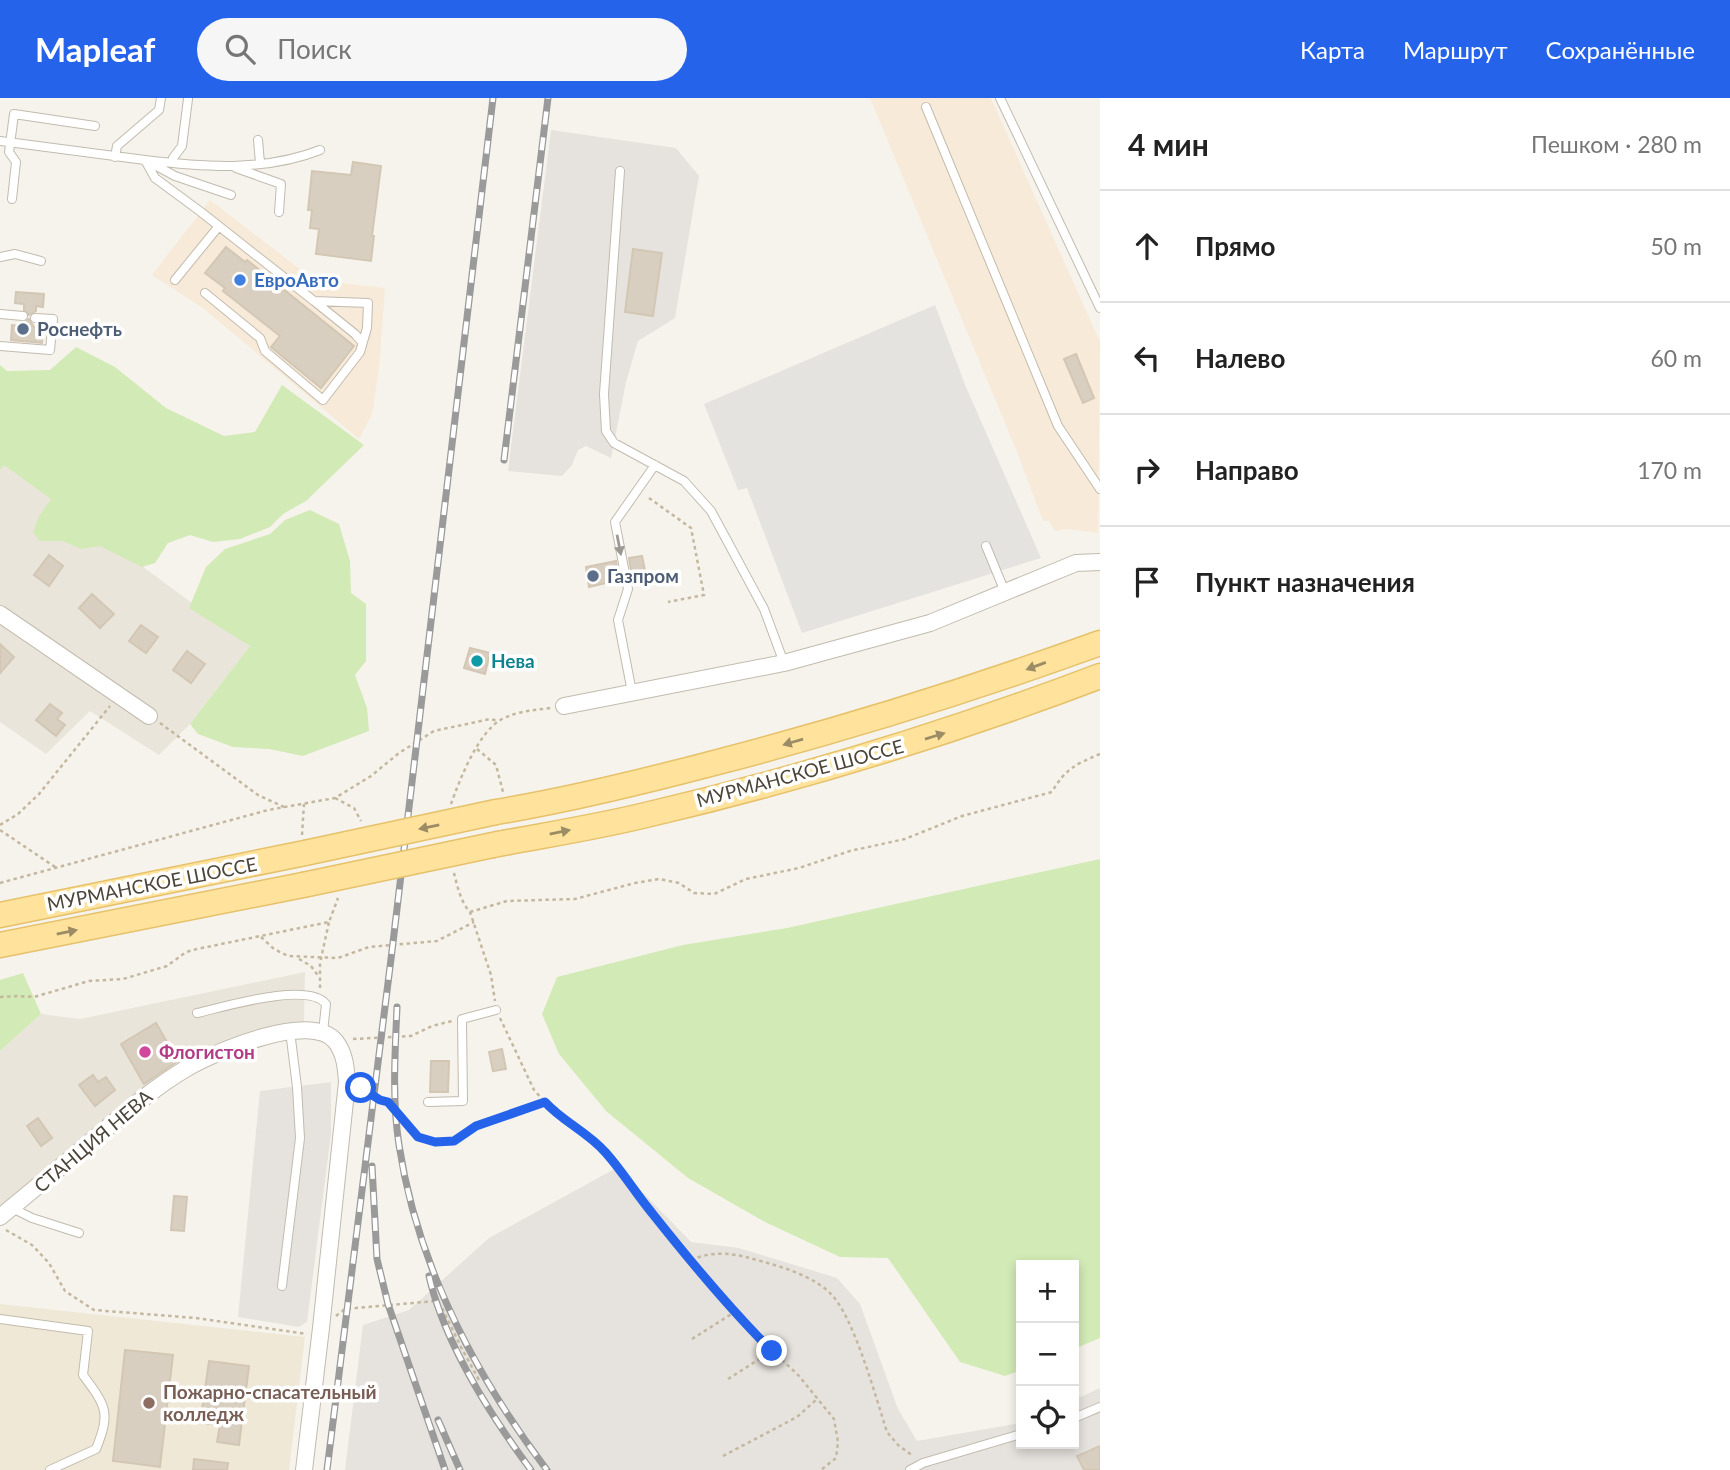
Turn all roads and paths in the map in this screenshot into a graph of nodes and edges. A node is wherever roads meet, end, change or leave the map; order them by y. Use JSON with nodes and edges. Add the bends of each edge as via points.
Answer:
{"nodes":[{"id":1,"x":161,"y":98,"type":"edge"},
{"id":2,"x":1000,"y":98,"type":"edge"},
{"id":3,"x":188,"y":99,"type":"edge"},
{"id":4,"x":926,"y":107,"type":"dead end"},
{"id":5,"x":94,"y":126,"type":"dead end"},
{"id":6,"x":258,"y":140,"type":"dead end"},
{"id":7,"x":0,"y":141,"type":"edge"},
{"id":8,"x":10,"y":142,"type":"junction"},
{"id":9,"x":320,"y":150,"type":"dead end"},
{"id":10,"x":116,"y":157,"type":"junction"},
{"id":11,"x":145,"y":160,"type":"junction"},
{"id":12,"x":172,"y":163,"type":"junction"},
{"id":13,"x":260,"y":163,"type":"junction"},
{"id":14,"x":230,"y":166,"type":"junction"},
{"id":15,"x":621,"y":171,"type":"dead end"},
{"id":16,"x":231,"y":195,"type":"dead end"},
{"id":17,"x":12,"y":199,"type":"dead end"},
{"id":18,"x":279,"y":212,"type":"dead end"},
{"id":19,"x":219,"y":226,"type":"junction"},
{"id":20,"x":0,"y":257,"type":"edge"},
{"id":21,"x":41,"y":261,"type":"dead end"},
{"id":22,"x":175,"y":280,"type":"dead end"},
{"id":23,"x":205,"y":293,"type":"dead end"},
{"id":24,"x":314,"y":301,"type":"junction"},
{"id":25,"x":1100,"y":308,"type":"edge"},
{"id":26,"x":0,"y":314,"type":"edge"},
{"id":27,"x":23,"y":316,"type":"dead end"},
{"id":28,"x":35,"y":318,"type":"dead end"},
{"id":29,"x":362,"y":342,"type":"junction"},
{"id":30,"x":0,"y":346,"type":"edge"},
{"id":31,"x":655,"y":465,"type":"junction"},
{"id":32,"x":1100,"y":489,"type":"edge"},
{"id":33,"x":649,"y":498,"type":"dead end"},
{"id":34,"x":986,"y":546,"type":"dead end"},
{"id":35,"x":1100,"y":562,"type":"edge"},
{"id":36,"x":1006,"y":593,"type":"junction"},
{"id":37,"x":668,"y":602,"type":"dead end"},
{"id":38,"x":0,"y":614,"type":"edge"},
{"id":39,"x":1100,"y":643,"type":"edge"},
{"id":40,"x":783,"y":663,"type":"junction"},
{"id":41,"x":1100,"y":676,"type":"edge"},
{"id":42,"x":632,"y":692,"type":"junction"},
{"id":43,"x":119,"y":695,"type":"junction"},
{"id":44,"x":564,"y":706,"type":"dead end"},
{"id":45,"x":149,"y":716,"type":"joint"},
{"id":46,"x":499,"y":721,"type":"dead end"},
{"id":47,"x":476,"y":749,"type":"dead end"},
{"id":48,"x":1100,"y":754,"type":"edge"},
{"id":49,"x":335,"y":798,"type":"junction"},
{"id":50,"x":499,"y":802,"type":"junction"},
{"id":51,"x":304,"y":804,"type":"junction"},
{"id":52,"x":284,"y":807,"type":"junction"},
{"id":53,"x":0,"y":827,"type":"edge"},
{"id":54,"x":359,"y":831,"type":"dead end"},
{"id":55,"x":304,"y":844,"type":"junction"},
{"id":56,"x":58,"y":869,"type":"junction"},
{"id":57,"x":0,"y":883,"type":"edge"},
{"id":58,"x":342,"y":889,"type":"dead end"},
{"id":59,"x":470,"y":912,"type":"dead end"},
{"id":60,"x":0,"y":915,"type":"edge"},
{"id":61,"x":329,"y":922,"type":"junction"},
{"id":62,"x":474,"y":922,"type":"dead end"},
{"id":63,"x":261,"y":937,"type":"junction"},
{"id":64,"x":0,"y":945,"type":"edge"},
{"id":65,"x":321,"y":957,"type":"junction"},
{"id":66,"x":296,"y":958,"type":"junction"},
{"id":67,"x":491,"y":975,"type":"dead end"},
{"id":68,"x":320,"y":979,"type":"junction"},
{"id":69,"x":0,"y":998,"type":"edge"},
{"id":70,"x":322,"y":998,"type":"junction"},
{"id":71,"x":496,"y":1010,"type":"junction"},
{"id":72,"x":197,"y":1013,"type":"dead end"},
{"id":73,"x":462,"y":1019,"type":"junction"},
{"id":74,"x":290,"y":1031,"type":"junction"},
{"id":75,"x":329,"y":1037,"type":"junction"},
{"id":76,"x":346,"y":1077,"type":"junction"},
{"id":77,"x":428,"y":1102,"type":"dead end"},
{"id":78,"x":545,"y":1102,"type":"junction"},
{"id":79,"x":6,"y":1212,"type":"edge"},
{"id":80,"x":0,"y":1227,"type":"edge"},
{"id":81,"x":79,"y":1233,"type":"dead end"},
{"id":82,"x":691,"y":1260,"type":"junction"},
{"id":83,"x":282,"y":1286,"type":"dead end"},
{"id":84,"x":733,"y":1312,"type":"junction"},
{"id":85,"x":0,"y":1320,"type":"edge"},
{"id":86,"x":321,"y":1328,"type":"junction"},
{"id":87,"x":692,"y":1339,"type":"dead end"},
{"id":88,"x":772,"y":1351,"type":"junction"},
{"id":89,"x":728,"y":1379,"type":"dead end"},
{"id":90,"x":481,"y":1382,"type":"dead end"},
{"id":91,"x":818,"y":1399,"type":"junction"},
{"id":92,"x":1100,"y":1407,"type":"edge"},
{"id":93,"x":1079,"y":1416,"type":"edge"},
{"id":94,"x":1016,"y":1436,"type":"edge"},
{"id":95,"x":723,"y":1455,"type":"dead end"},
{"id":96,"x":925,"y":1466,"type":"edge"},
{"id":97,"x":50,"y":1470,"type":"edge"},
{"id":98,"x":304,"y":1470,"type":"edge"},
{"id":99,"x":821,"y":1470,"type":"edge"},
{"id":100,"x":910,"y":1470,"type":"edge"}],
"edges":[{"from":1,"to":10,"type":"lane","via":[[159,110],[117,146]]},
{"from":2,"to":25,"type":"lane"},
{"from":3,"to":12,"type":"lane","via":[[183,146]]},
{"from":4,"to":32,"type":"lane","via":[[1058,426]]},
{"from":5,"to":8,"type":"lane","via":[[14,114]]},
{"from":6,"to":13,"type":"lane"},
{"from":7,"to":8,"type":"lane"},
{"from":8,"to":10,"type":"lane"},
{"from":8,"to":17,"type":"lane","via":[[9,152],[16,162]]},
{"from":9,"to":13,"type":"lane","via":[[301,158]]},
{"from":10,"to":11,"type":"lane"},
{"from":11,"to":12,"type":"lane"},
{"from":11,"to":16,"type":"lane","via":[[175,176]]},
{"from":11,"to":19,"type":"lane","via":[[155,178]]},
{"from":12,"to":14,"type":"lane"},
{"from":13,"to":14,"type":"lane"},
{"from":14,"to":18,"type":"lane","via":[[281,184]]},
{"from":15,"to":31,"type":"lane","via":[[604,394],[606,431],[614,443]]},
{"from":19,"to":22,"type":"lane"},
{"from":19,"to":24,"type":"lane"},
{"from":20,"to":21,"type":"lane","via":[[15,254]]},
{"from":23,"to":29,"type":"lane","via":[[260,338],[265,352],[323,400],[360,352]]},
{"from":24,"to":29,"type":"lane"},
{"from":24,"to":29,"type":"lane","via":[[368,303]]},
{"from":26,"to":27,"type":"lane"},
{"from":28,"to":30,"type":"lane","via":[[53,319],[50,350]]},
{"from":31,"to":40,"type":"lane","via":[[684,481],[711,511],[764,609]]},
{"from":31,"to":42,"type":"lane","one_way":true,"via":[[615,522],[628,589],[618,620]]},
{"from":33,"to":37,"type":"path","via":[[691,528],[704,594]]},
{"from":34,"to":36,"type":"lane"},
{"from":35,"to":36,"type":"street","via":[[1076,563]]},
{"from":36,"to":40,"type":"street","via":[[930,623]]},
{"from":38,"to":43,"type":"street"},
{"from":39,"to":50,"type":"main road","name":"МУРМАНСКОЕ ШОССЕ","one_way":true,"via":[[933,701],[651,780]]},
{"from":40,"to":42,"type":"street"},
{"from":64,"to":41,"type":"main road","name":"МУРМАНСКОЕ ШОССЕ","one_way":true,"bridge":true,"via":[[648,815],[945,733]]},
{"from":42,"to":44,"type":"street"},
{"from":43,"to":45,"type":"street"},
{"from":43,"to":53,"type":"path","via":[[38,794]]},
{"from":45,"to":52,"type":"path","via":[[258,795]]},
{"from":46,"to":49,"type":"path","via":[[434,732]]},
{"from":47,"to":50,"type":"path","via":[[496,765]]},
{"from":48,"to":59,"type":"path","via":[[1062,774],[1052,792],[962,816],[905,839],[746,879],[714,894],[694,893],[679,883],[659,879],[575,899],[507,901]]},
{"from":49,"to":51,"type":"path"},
{"from":49,"to":54,"type":"path","via":[[355,808],[361,819]]},
{"from":50,"to":55,"type":"main road","name":"МУРМАНСКОЕ ШОССЕ","one_way":true,"bridge":true},
{"from":51,"to":52,"type":"path"},
{"from":51,"to":55,"type":"path"},
{"from":52,"to":56,"type":"path"},
{"from":53,"to":56,"type":"path"},
{"from":55,"to":60,"type":"main road","name":"МУРМАНСКОЕ ШОССЕ"},
{"from":56,"to":57,"type":"path"},
{"from":58,"to":61,"type":"path"},
{"from":61,"to":63,"type":"path"},
{"from":61,"to":65,"type":"path"},
{"from":62,"to":65,"type":"path","via":[[437,941]]},
{"from":63,"to":66,"type":"path","via":[[274,949]]},
{"from":63,"to":69,"type":"path","via":[[186,952],[167,966],[123,979],[89,981],[34,998]]},
{"from":65,"to":66,"type":"path"},
{"from":65,"to":68,"type":"path"},
{"from":66,"to":68,"type":"path","via":[[311,966]]},
{"from":67,"to":71,"type":"path"},
{"from":68,"to":70,"type":"path"},
{"from":70,"to":72,"type":"lane","via":[[279,996]]},
{"from":70,"to":75,"type":"lane"},
{"from":71,"to":73,"type":"lane"},
{"from":71,"to":78,"type":"path","via":[[534,1090]]},
{"from":73,"to":75,"type":"path","via":[[411,1036]]},
{"from":73,"to":77,"type":"lane","via":[[463,1101]]},
{"from":74,"to":75,"type":"street","name":"СТАНЦИЯ НЕВА","via":[[308,1030]]},
{"from":74,"to":79,"type":"street","name":"СТАНЦИЯ НЕВА","via":[[188,1067],[152,1091]]},
{"from":74,"to":83,"type":"lane","via":[[300,1138]]},
{"from":75,"to":76,"type":"street","via":[[345,1062]]},
{"from":76,"to":78,"type":"path","via":[[388,1102],[418,1137],[435,1142],[454,1141],[476,1126]]},
{"from":76,"to":86,"type":"street"},
{"from":78,"to":82,"type":"path","via":[[606,1152]]},
{"from":79,"to":81,"type":"lane"},
{"from":80,"to":86,"type":"path","via":[[32,1245],[65,1291],[94,1310],[309,1334]]},
{"from":82,"to":84,"type":"path"},
{"from":82,"to":96,"type":"path","via":[[716,1252],[741,1255],[810,1279],[831,1294],[848,1320],[887,1432]]},
{"from":84,"to":87,"type":"path"},
{"from":84,"to":88,"type":"path"},
{"from":85,"to":97,"type":"lane","via":[[88,1331],[83,1376],[103,1402],[105,1427],[96,1449]]},
{"from":86,"to":90,"type":"path","via":[[345,1309],[435,1301]]},
{"from":86,"to":98,"type":"street"},
{"from":88,"to":89,"type":"path"},
{"from":88,"to":91,"type":"path"},
{"from":91,"to":95,"type":"path","via":[[797,1417]]},
{"from":91,"to":99,"type":"path","via":[[834,1419],[838,1442],[836,1458]]},
{"from":92,"to":93,"type":"lane"},
{"from":94,"to":96,"type":"lane"},
{"from":96,"to":100,"type":"lane"}]}
